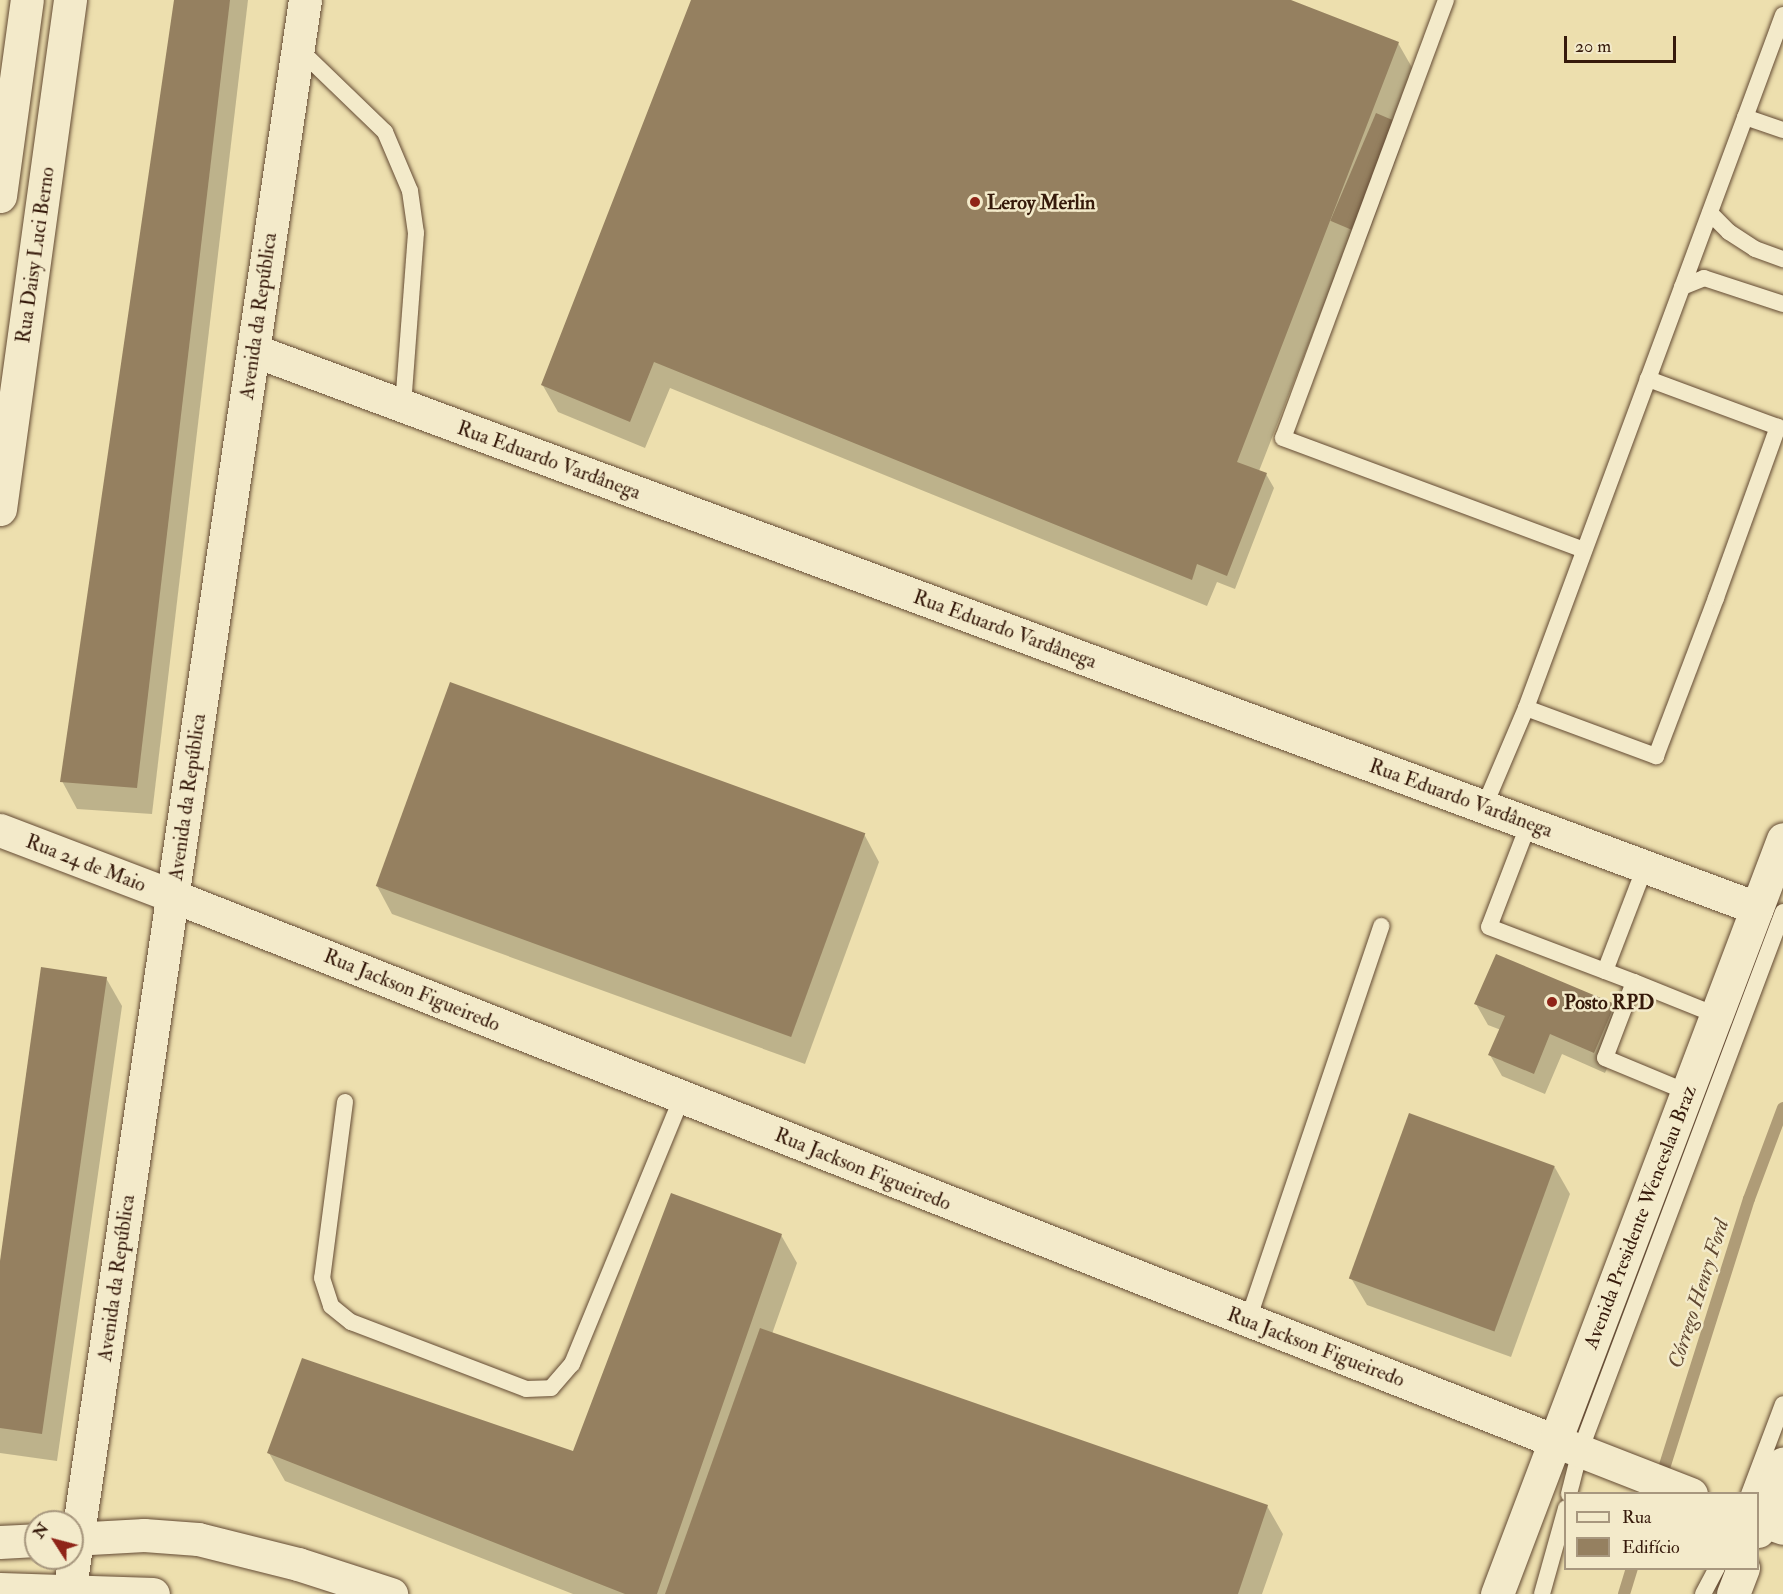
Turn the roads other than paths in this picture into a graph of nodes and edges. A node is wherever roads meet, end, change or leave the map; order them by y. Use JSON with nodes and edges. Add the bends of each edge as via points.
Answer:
{"nodes":[{"id":1,"x":27,"y":0,"type":"edge"},
{"id":2,"x":70,"y":0,"type":"edge"},
{"id":3,"x":305,"y":0,"type":"edge"},
{"id":4,"x":1446,"y":0,"type":"edge"},
{"id":5,"x":1783,"y":15,"type":"edge"},
{"id":6,"x":298,"y":48,"type":"junction"},
{"id":7,"x":1745,"y":117,"type":"junction"},
{"id":8,"x":1783,"y":130,"type":"edge"},
{"id":9,"x":0,"y":196,"type":"edge"},
{"id":10,"x":1710,"y":213,"type":"junction"},
{"id":11,"x":1783,"y":259,"type":"edge"},
{"id":12,"x":1682,"y":287,"type":"junction"},
{"id":13,"x":1783,"y":303,"type":"edge"},
{"id":14,"x":253,"y":350,"type":"junction"},
{"id":15,"x":1648,"y":379,"type":"junction"},
{"id":16,"x":403,"y":406,"type":"junction"},
{"id":17,"x":0,"y":509,"type":"edge"},
{"id":18,"x":1584,"y":550,"type":"junction"},
{"id":19,"x":1526,"y":708,"type":"junction"},
{"id":20,"x":1484,"y":807,"type":"junction"},
{"id":21,"x":1529,"y":823,"type":"junction"},
{"id":22,"x":0,"y":830,"type":"edge"},
{"id":23,"x":1783,"y":839,"type":"edge"},
{"id":24,"x":1645,"y":867,"type":"junction"},
{"id":25,"x":173,"y":896,"type":"junction"},
{"id":26,"x":1770,"y":910,"type":"edge"},
{"id":27,"x":1381,"y":926,"type":"dead end"},
{"id":28,"x":1605,"y":971,"type":"junction"},
{"id":29,"x":1634,"y":982,"type":"junction"},
{"id":30,"x":1716,"y":1015,"type":"junction"},
{"id":31,"x":1688,"y":1092,"type":"junction"},
{"id":32,"x":682,"y":1097,"type":"junction"},
{"id":33,"x":345,"y":1102,"type":"dead end"},
{"id":34,"x":1248,"y":1320,"type":"junction"},
{"id":35,"x":1783,"y":1404,"type":"edge"},
{"id":36,"x":1575,"y":1449,"type":"junction"},
{"id":37,"x":1783,"y":1464,"type":"edge"},
{"id":38,"x":1569,"y":1492,"type":"edge"},
{"id":39,"x":1686,"y":1492,"type":"edge"},
{"id":40,"x":79,"y":1510,"type":"edge"},
{"id":41,"x":1564,"y":1515,"type":"edge"},
{"id":42,"x":1762,"y":1518,"type":"edge"},
{"id":43,"x":84,"y":1538,"type":"edge"},
{"id":44,"x":24,"y":1541,"type":"edge"},
{"id":45,"x":0,"y":1542,"type":"edge"},
{"id":46,"x":71,"y":1570,"type":"edge"},
{"id":47,"x":1716,"y":1570,"type":"edge"},
{"id":48,"x":1743,"y":1570,"type":"edge"},
{"id":49,"x":0,"y":1589,"type":"edge"},
{"id":50,"x":69,"y":1592,"type":"edge"},
{"id":51,"x":153,"y":1594,"type":"edge"},
{"id":52,"x":392,"y":1594,"type":"edge"},
{"id":53,"x":1497,"y":1594,"type":"edge"},
{"id":54,"x":1542,"y":1594,"type":"edge"},
{"id":55,"x":1703,"y":1594,"type":"edge"},
{"id":56,"x":1733,"y":1594,"type":"edge"}],
"edges":[{"from":1,"to":9,"type":"street"},
{"from":2,"to":17,"type":"street","name":"Rua Daisy Luci Berno"},
{"from":3,"to":6,"type":"street","name":"Avenida da República"},
{"from":4,"to":18,"type":"lane","via":[[1283,438]]},
{"from":5,"to":7,"type":"lane"},
{"from":6,"to":14,"type":"street","name":"Avenida da República"},
{"from":6,"to":16,"type":"lane","via":[[385,132],[410,190],[416,233]]},
{"from":7,"to":8,"type":"lane"},
{"from":7,"to":10,"type":"lane"},
{"from":10,"to":11,"type":"lane","via":[[1755,249]]},
{"from":10,"to":12,"type":"lane"},
{"from":12,"to":13,"type":"lane","via":[[1704,278]]},
{"from":12,"to":15,"type":"lane"},
{"from":14,"to":16,"type":"street","name":"Rua Eduardo Vardânega"},
{"from":14,"to":25,"type":"street","name":"Avenida da República"},
{"from":15,"to":18,"type":"lane"},
{"from":15,"to":19,"type":"lane","via":[[1778,427],[1716,598],[1656,756]]},
{"from":16,"to":20,"type":"street","name":"Rua Eduardo Vardânega"},
{"from":18,"to":19,"type":"lane"},
{"from":19,"to":20,"type":"lane"},
{"from":20,"to":21,"type":"street","name":"Rua Eduardo Vardânega"},
{"from":21,"to":24,"type":"street","name":"Rua Eduardo Vardânega"},
{"from":21,"to":28,"type":"lane","via":[[1489,927]]},
{"from":22,"to":25,"type":"street","name":"Rua 24 de Maio"},
{"from":23,"to":26,"type":"street","name":"Avenida Presidente Wenceslau Braz"},
{"from":24,"to":26,"type":"street","name":"Rua Eduardo Vardânega"},
{"from":24,"to":28,"type":"lane"},
{"from":25,"to":32,"type":"street","name":"Rua Jackson Figueiredo"},
{"from":25,"to":40,"type":"street","name":"Avenida da República"},
{"from":26,"to":30,"type":"street","name":"Avenida Presidente Wenceslau Braz"},
{"from":26,"to":36,"type":"lane"},
{"from":27,"to":34,"type":"lane"},
{"from":28,"to":29,"type":"lane"},
{"from":29,"to":30,"type":"lane"},
{"from":29,"to":31,"type":"lane","via":[[1605,1058]]},
{"from":30,"to":31,"type":"street","name":"Avenida Presidente Wenceslau Braz"},
{"from":31,"to":36,"type":"street","name":"Avenida Presidente Wenceslau Braz"},
{"from":32,"to":33,"type":"lane","via":[[572,1364],[551,1388],[526,1389],[351,1322],[331,1306],[322,1278]]},
{"from":32,"to":34,"type":"street","name":"Rua Jackson Figueiredo"},
{"from":34,"to":36,"type":"street","name":"Rua Jackson Figueiredo"},
{"from":35,"to":42,"type":"lane"},
{"from":36,"to":38,"type":"lane"},
{"from":36,"to":39,"type":"street","name":"Rua Jackson Figueiredo"},
{"from":36,"to":53,"type":"street","name":"Avenida Presidente Wenceslau Braz"},
{"from":37,"to":42,"type":"street"},
{"from":41,"to":54,"type":"lane"},
{"from":43,"to":52,"type":"street","via":[[144,1535],[198,1539]]},
{"from":44,"to":45,"type":"street"},
{"from":46,"to":50,"type":"street","name":"Avenida da República"},
{"from":47,"to":55,"type":"lane"},
{"from":48,"to":56,"type":"street"},
{"from":49,"to":50,"type":"street"},
{"from":50,"to":51,"type":"street"}]}
